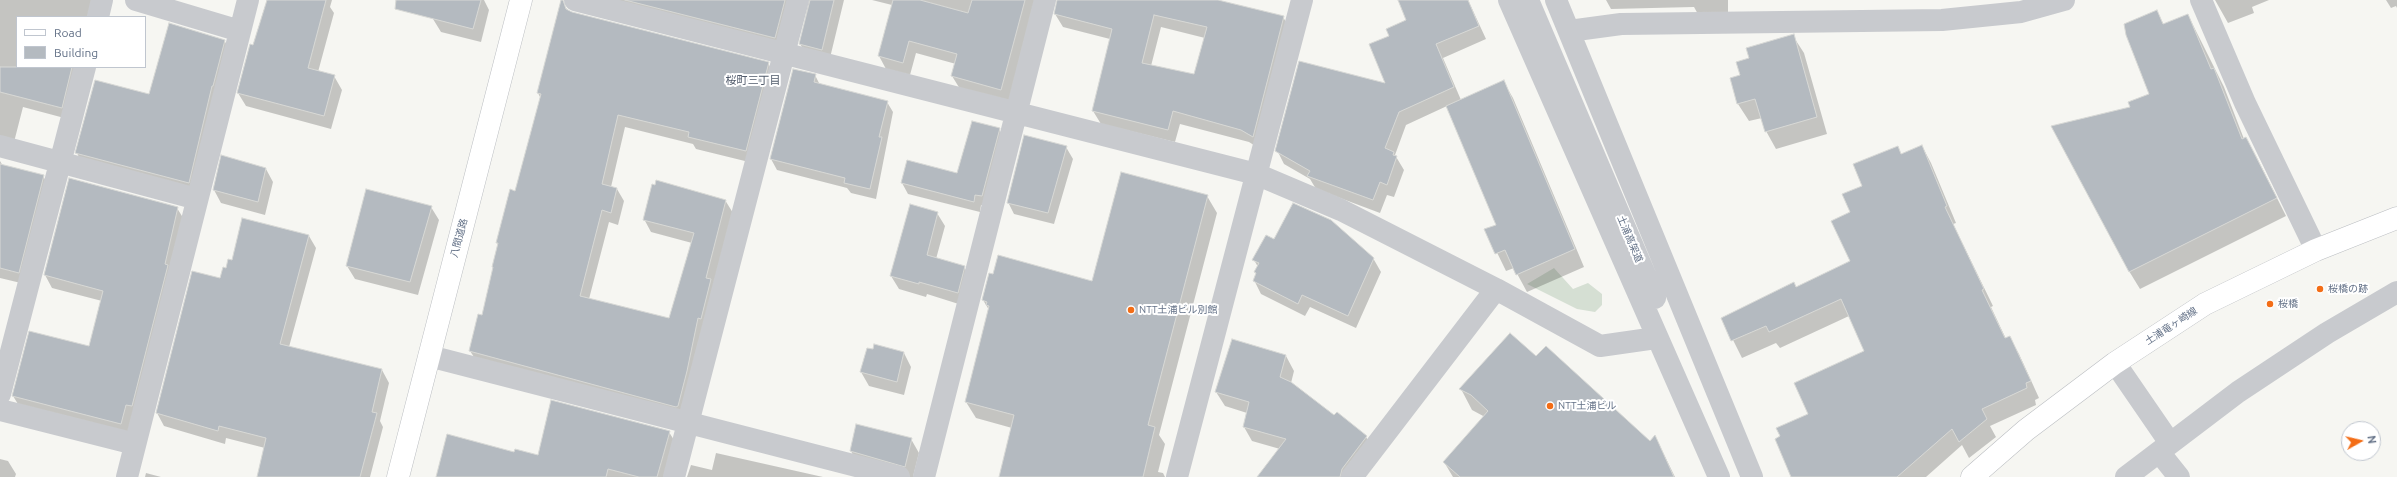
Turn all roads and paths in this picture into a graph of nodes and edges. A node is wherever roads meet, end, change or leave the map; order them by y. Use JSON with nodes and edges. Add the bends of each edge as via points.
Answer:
{"nodes":[{"id":1,"x":102,"y":0,"type":"edge"},
{"id":2,"x":136,"y":0,"type":"edge"},
{"id":3,"x":248,"y":0,"type":"edge"},
{"id":4,"x":521,"y":0,"type":"edge"},
{"id":5,"x":575,"y":0,"type":"edge"},
{"id":6,"x":798,"y":0,"type":"edge"},
{"id":7,"x":1045,"y":0,"type":"edge"},
{"id":8,"x":1302,"y":0,"type":"edge"},
{"id":9,"x":1509,"y":0,"type":"edge"},
{"id":10,"x":1528,"y":0,"type":"edge"},
{"id":11,"x":1556,"y":0,"type":"edge"},
{"id":12,"x":2064,"y":0,"type":"edge"},
{"id":13,"x":2201,"y":0,"type":"edge"},
{"id":14,"x":2020,"y":6,"type":"edge"},
{"id":15,"x":98,"y":16,"type":"edge"},
{"id":16,"x":240,"y":31,"type":"junction"},
{"id":17,"x":1569,"y":31,"type":"junction"},
{"id":18,"x":784,"y":54,"type":"junction"},
{"id":19,"x":85,"y":68,"type":"edge"},
{"id":20,"x":1017,"y":114,"type":"junction"},
{"id":21,"x":0,"y":146,"type":"edge"},
{"id":22,"x":60,"y":162,"type":"junction"},
{"id":23,"x":1256,"y":174,"type":"junction"},
{"id":24,"x":198,"y":199,"type":"junction"},
{"id":25,"x":2397,"y":218,"type":"edge"},
{"id":26,"x":2316,"y":250,"type":"junction"},
{"id":27,"x":1496,"y":289,"type":"junction"},
{"id":28,"x":2397,"y":292,"type":"edge"},
{"id":29,"x":1656,"y":338,"type":"junction"},
{"id":30,"x":429,"y":356,"type":"junction"},
{"id":31,"x":2115,"y":363,"type":"junction"},
{"id":32,"x":0,"y":394,"type":"edge"},
{"id":33,"x":0,"y":410,"type":"edge"},
{"id":34,"x":689,"y":423,"type":"junction"},
{"id":35,"x":135,"y":444,"type":"junction"},
{"id":36,"x":2165,"y":448,"type":"junction"},
{"id":37,"x":127,"y":477,"type":"edge"},
{"id":38,"x":398,"y":477,"type":"edge"},
{"id":39,"x":674,"y":477,"type":"edge"},
{"id":40,"x":899,"y":477,"type":"edge"},
{"id":41,"x":924,"y":477,"type":"edge"},
{"id":42,"x":1177,"y":477,"type":"edge"},
{"id":43,"x":1352,"y":477,"type":"edge"},
{"id":44,"x":1719,"y":477,"type":"edge"},
{"id":45,"x":1732,"y":477,"type":"edge"},
{"id":46,"x":1752,"y":477,"type":"edge"},
{"id":47,"x":1972,"y":477,"type":"edge"},
{"id":48,"x":2126,"y":477,"type":"edge"},
{"id":49,"x":2179,"y":477,"type":"edge"}],
"edges":[{"from":1,"to":15,"type":"street"},
{"from":2,"to":16,"type":"street"},
{"from":3,"to":16,"type":"street"},
{"from":4,"to":30,"type":"main road","name":"八間道路"},
{"from":5,"to":18,"type":"street"},
{"from":6,"to":18,"type":"street"},
{"from":7,"to":20,"type":"street"},
{"from":8,"to":23,"type":"street"},
{"from":9,"to":29,"type":"street"},
{"from":10,"to":45,"type":"street","name":"土浦高架道"},
{"from":11,"to":17,"type":"street"},
{"from":12,"to":14,"type":"street"},
{"from":13,"to":26,"type":"street","via":[[2245,103]]},
{"from":14,"to":17,"type":"street","via":[[1942,20],[1621,24]]},
{"from":16,"to":24,"type":"street"},
{"from":17,"to":46,"type":"street"},
{"from":18,"to":20,"type":"street"},
{"from":18,"to":34,"type":"street"},
{"from":19,"to":22,"type":"street"},
{"from":20,"to":23,"type":"street"},
{"from":20,"to":41,"type":"street"},
{"from":21,"to":22,"type":"street"},
{"from":22,"to":24,"type":"street"},
{"from":22,"to":32,"type":"street"},
{"from":23,"to":27,"type":"street","via":[[1341,210]]},
{"from":23,"to":42,"type":"street"},
{"from":24,"to":35,"type":"street"},
{"from":25,"to":26,"type":"main road","name":"土浦竜ヶ崎線"},
{"from":26,"to":31,"type":"main road","name":"土浦竜ヶ崎線","via":[[2205,304]]},
{"from":27,"to":29,"type":"street","via":[[1600,346]]},
{"from":27,"to":43,"type":"street"},
{"from":28,"to":36,"type":"street","via":[[2327,333],[2251,384]]},
{"from":29,"to":44,"type":"street"},
{"from":30,"to":34,"type":"street"},
{"from":30,"to":38,"type":"main road","name":"八間道路"},
{"from":31,"to":36,"type":"street"},
{"from":31,"to":47,"type":"main road","name":"土浦竜ヶ崎線","via":[[2026,430]]},
{"from":33,"to":35,"type":"street"},
{"from":34,"to":39,"type":"street"},
{"from":34,"to":40,"type":"street"},
{"from":35,"to":37,"type":"street"},
{"from":36,"to":48,"type":"street"},
{"from":36,"to":49,"type":"street"}]}
